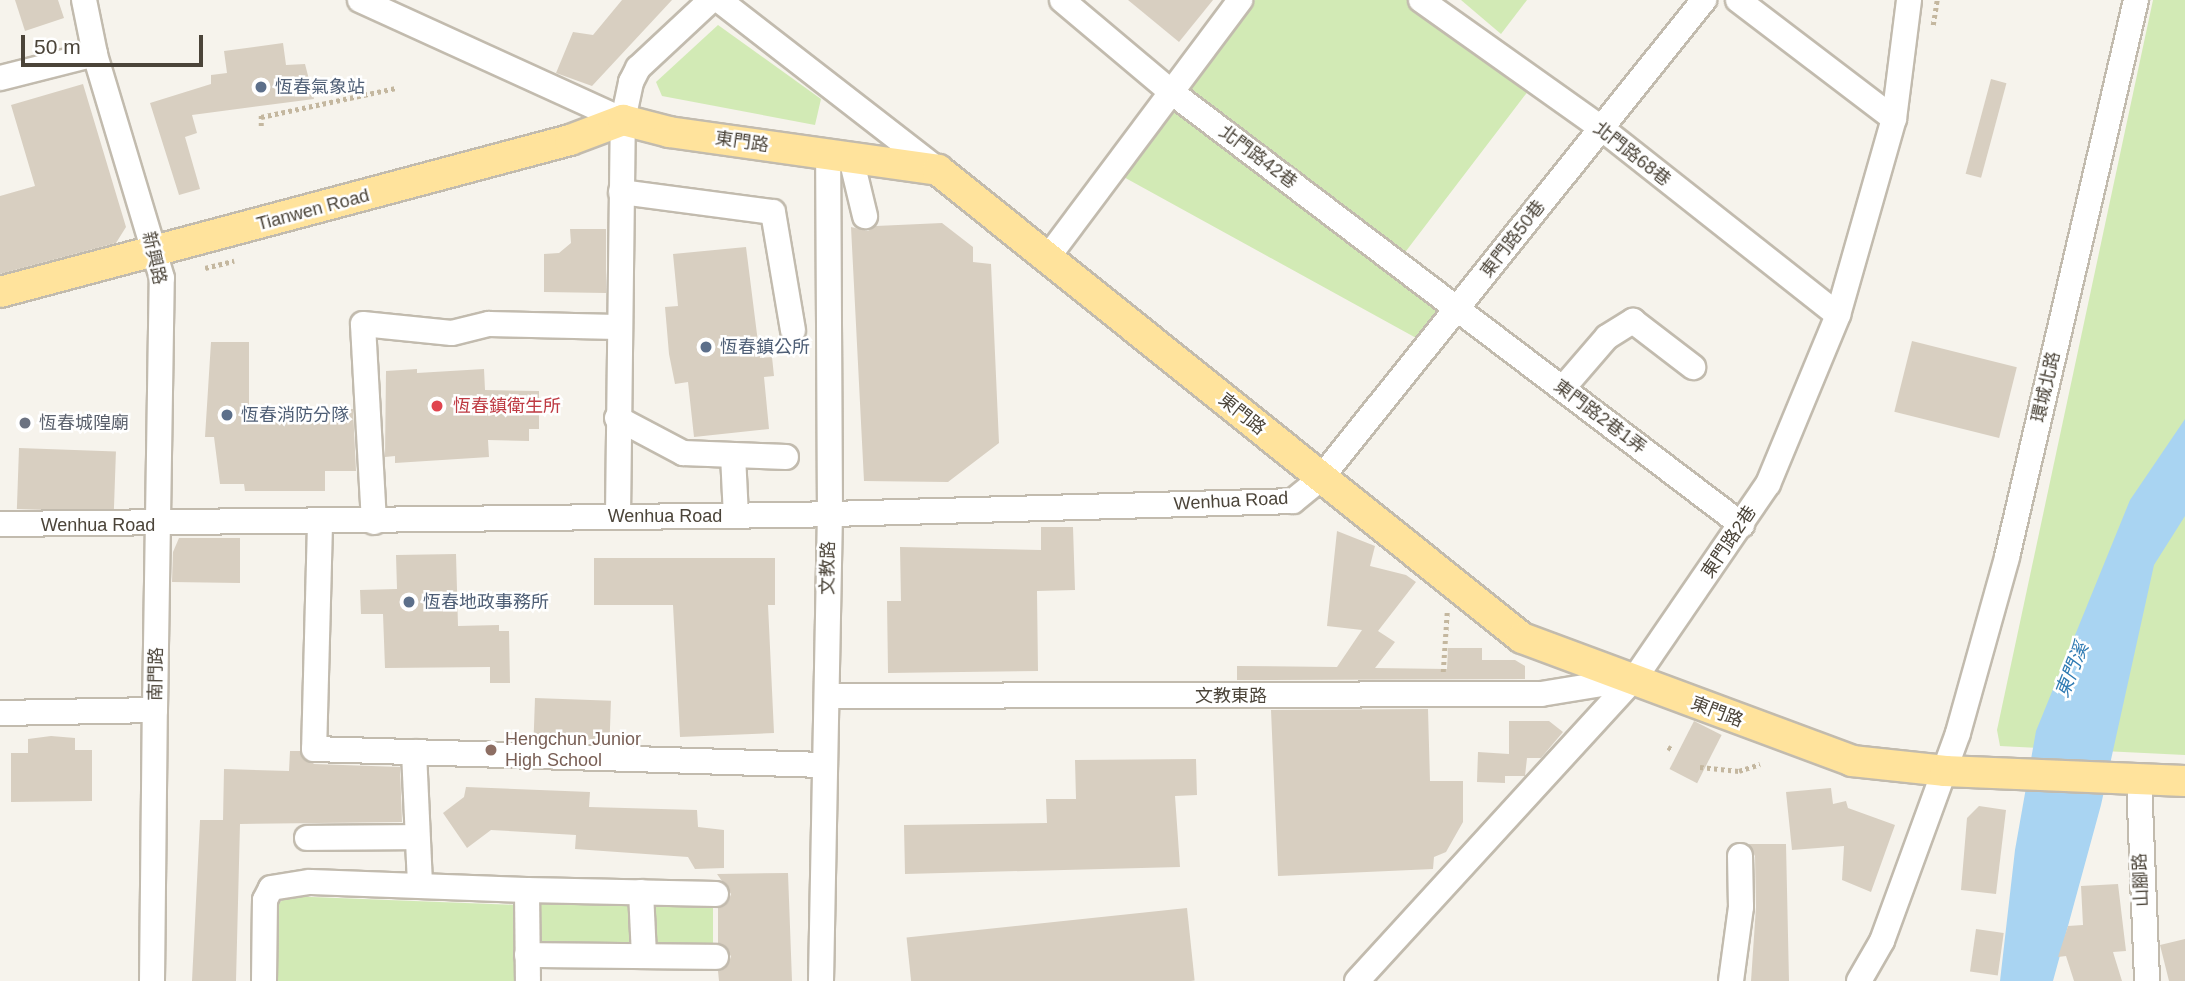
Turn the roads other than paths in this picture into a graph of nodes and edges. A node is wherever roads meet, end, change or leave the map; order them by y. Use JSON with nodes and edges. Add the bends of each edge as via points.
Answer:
{"nodes":[{"id":1,"x":84,"y":0,"type":"edge"},
{"id":2,"x":360,"y":0,"type":"edge"},
{"id":3,"x":711,"y":0,"type":"edge"},
{"id":4,"x":719,"y":0,"type":"edge"},
{"id":5,"x":1062,"y":0,"type":"edge"},
{"id":6,"x":1240,"y":0,"type":"edge"},
{"id":7,"x":1421,"y":0,"type":"edge"},
{"id":8,"x":1704,"y":0,"type":"edge"},
{"id":9,"x":1738,"y":0,"type":"edge"},
{"id":10,"x":1909,"y":0,"type":"edge"},
{"id":11,"x":2136,"y":0,"type":"edge"},
{"id":12,"x":95,"y":54,"type":"junction"},
{"id":13,"x":0,"y":78,"type":"edge"},
{"id":14,"x":1170,"y":91,"type":"junction"},
{"id":15,"x":1894,"y":119,"type":"junction"},
{"id":16,"x":623,"y":120,"type":"junction"},
{"id":17,"x":1600,"y":127,"type":"junction"},
{"id":18,"x":840,"y":156,"type":"junction"},
{"id":19,"x":938,"y":170,"type":"junction"},
{"id":20,"x":621,"y":192,"type":"junction"},
{"id":21,"x":865,"y":216,"type":"dead end"},
{"id":22,"x":153,"y":254,"type":"junction"},
{"id":23,"x":1048,"y":257,"type":"junction"},
{"id":24,"x":0,"y":292,"type":"edge"},
{"id":25,"x":1460,"y":308,"type":"junction"},
{"id":26,"x":1838,"y":315,"type":"junction"},
{"id":27,"x":617,"y":327,"type":"junction"},
{"id":28,"x":793,"y":330,"type":"dead end"},
{"id":29,"x":1693,"y":367,"type":"dead end"},
{"id":30,"x":1563,"y":388,"type":"junction"},
{"id":31,"x":617,"y":418,"type":"junction"},
{"id":32,"x":733,"y":455,"type":"junction"},
{"id":33,"x":786,"y":457,"type":"dead end"},
{"id":34,"x":1321,"y":478,"type":"junction"},
{"id":35,"x":830,"y":514,"type":"junction"},
{"id":36,"x":618,"y":516,"type":"junction"},
{"id":37,"x":736,"y":516,"type":"junction"},
{"id":38,"x":374,"y":522,"type":"junction"},
{"id":39,"x":0,"y":524,"type":"edge"},
{"id":40,"x":320,"y":524,"type":"junction"},
{"id":41,"x":159,"y":525,"type":"junction"},
{"id":42,"x":1742,"y":525,"type":"junction"},
{"id":43,"x":1634,"y":678,"type":"junction"},
{"id":44,"x":827,"y":696,"type":"junction"},
{"id":45,"x":155,"y":710,"type":"junction"},
{"id":46,"x":0,"y":713,"type":"edge"},
{"id":47,"x":414,"y":752,"type":"junction"},
{"id":48,"x":824,"y":765,"type":"junction"},
{"id":49,"x":1945,"y":771,"type":"junction"},
{"id":50,"x":2130,"y":779,"type":"junction"},
{"id":51,"x":2185,"y":780,"type":"edge"},
{"id":52,"x":417,"y":837,"type":"junction"},
{"id":53,"x":1740,"y":856,"type":"dead end"},
{"id":54,"x":310,"y":882,"type":"junction"},
{"id":55,"x":420,"y":886,"type":"junction"},
{"id":56,"x":527,"y":890,"type":"junction"},
{"id":57,"x":641,"y":892,"type":"junction"},
{"id":58,"x":716,"y":894,"type":"dead end"},
{"id":59,"x":527,"y":955,"type":"junction"},
{"id":60,"x":644,"y":956,"type":"junction"},
{"id":61,"x":716,"y":957,"type":"dead end"},
{"id":62,"x":152,"y":981,"type":"edge"},
{"id":63,"x":264,"y":981,"type":"edge"},
{"id":64,"x":528,"y":981,"type":"edge"},
{"id":65,"x":821,"y":981,"type":"edge"},
{"id":66,"x":1357,"y":981,"type":"edge"},
{"id":67,"x":1731,"y":981,"type":"edge"},
{"id":68,"x":1859,"y":981,"type":"edge"},
{"id":69,"x":2147,"y":981,"type":"edge"}],
"edges":[{"from":1,"to":12,"type":"street","name":"新興路"},
{"from":2,"to":16,"type":"street","name":"東門路"},
{"from":3,"to":16,"type":"street","via":[[638,68]]},
{"from":4,"to":19,"type":"street"},
{"from":5,"to":14,"type":"street","name":"北門路42巷"},
{"from":6,"to":14,"type":"street"},
{"from":7,"to":17,"type":"street","name":"北門路68巷"},
{"from":8,"to":17,"type":"street","name":"東門路50巷"},
{"from":9,"to":15,"type":"street"},
{"from":10,"to":15,"type":"street","name":"東門路2巷"},
{"from":11,"to":49,"type":"street","name":"環城北路","via":[[2007,557]]},
{"from":12,"to":13,"type":"street"},
{"from":12,"to":22,"type":"street","name":"新興路"},
{"from":14,"to":23,"type":"street"},
{"from":14,"to":25,"type":"street","name":"北門路42巷"},
{"from":15,"to":26,"type":"street","name":"東門路2巷"},
{"from":16,"to":18,"type":"main road","name":"東門路","via":[[669,132]]},
{"from":16,"to":20,"type":"street"},
{"from":16,"to":22,"type":"main road","name":"Tianwen Road","via":[[570,140]]},
{"from":17,"to":25,"type":"street","name":"東門路50巷"},
{"from":17,"to":26,"type":"street","name":"北門路68巷"},
{"from":18,"to":19,"type":"main road","name":"東門路"},
{"from":18,"to":21,"type":"street"},
{"from":18,"to":35,"type":"street","name":"文教路"},
{"from":19,"to":23,"type":"main road","name":"東門路"},
{"from":20,"to":27,"type":"street"},
{"from":20,"to":28,"type":"street","via":[[773,212]]},
{"from":22,"to":24,"type":"main road","name":"Tianwen Road"},
{"from":22,"to":41,"type":"street","name":"新興路","via":[[162,278]]},
{"from":23,"to":34,"type":"main road","name":"東門路"},
{"from":25,"to":30,"type":"street","name":"東門路2巷1弄"},
{"from":25,"to":34,"type":"street","name":"東門路50巷"},
{"from":26,"to":42,"type":"street","name":"東門路2巷","via":[[1768,484]]},
{"from":27,"to":31,"type":"street"},
{"from":27,"to":38,"type":"street","via":[[489,324],[452,333],[363,324]]},
{"from":29,"to":30,"type":"street","via":[[1633,321],[1607,337]]},
{"from":30,"to":42,"type":"street","name":"東門路2巷1弄"},
{"from":31,"to":32,"type":"street","via":[[683,453]]},
{"from":31,"to":36,"type":"street"},
{"from":32,"to":33,"type":"street"},
{"from":32,"to":37,"type":"street"},
{"from":34,"to":35,"type":"street","name":"Wenhua Road","via":[[1293,501]]},
{"from":34,"to":43,"type":"main road","name":"東門路","via":[[1522,638]]},
{"from":35,"to":37,"type":"street","name":"Wenhua Road"},
{"from":35,"to":44,"type":"street","name":"文教路"},
{"from":36,"to":37,"type":"street","name":"Wenhua Road"},
{"from":36,"to":38,"type":"street","name":"Wenhua Road"},
{"from":38,"to":40,"type":"street","name":"Wenhua Road"},
{"from":39,"to":41,"type":"street","name":"Wenhua Road"},
{"from":40,"to":41,"type":"street","name":"Wenhua Road"},
{"from":40,"to":47,"type":"street","via":[[314,749]]},
{"from":41,"to":45,"type":"street","name":"南門路"},
{"from":42,"to":43,"type":"street","name":"東門路2巷"},
{"from":43,"to":44,"type":"street","name":"文教東路","via":[[1541,694]]},
{"from":43,"to":49,"type":"main road","name":"東門路","via":[[1852,761]]},
{"from":43,"to":66,"type":"street","name":"東門路2巷"},
{"from":44,"to":48,"type":"street","name":"文教路"},
{"from":45,"to":46,"type":"street","name":"南門路"},
{"from":45,"to":62,"type":"street"},
{"from":47,"to":48,"type":"street"},
{"from":47,"to":52,"type":"street"},
{"from":48,"to":65,"type":"street","name":"文教路"},
{"from":49,"to":50,"type":"main road","name":"東門路"},
{"from":49,"to":68,"type":"street","name":"環城北路","via":[[1882,942]]},
{"from":50,"to":51,"type":"main road","name":"東門路"},
{"from":50,"to":69,"type":"street","name":"山腳路"},
{"from":52,"to":54,"type":"street","via":[[307,832]]},
{"from":52,"to":55,"type":"street"},
{"from":53,"to":67,"type":"street","via":[[1741,907]]},
{"from":54,"to":55,"type":"street"},
{"from":54,"to":63,"type":"street","via":[[271,888],[265,901]]},
{"from":55,"to":56,"type":"street"},
{"from":56,"to":57,"type":"street"},
{"from":56,"to":59,"type":"street"},
{"from":57,"to":58,"type":"street"},
{"from":57,"to":60,"type":"street"},
{"from":59,"to":60,"type":"street"},
{"from":59,"to":64,"type":"street"},
{"from":60,"to":61,"type":"street"}]}
